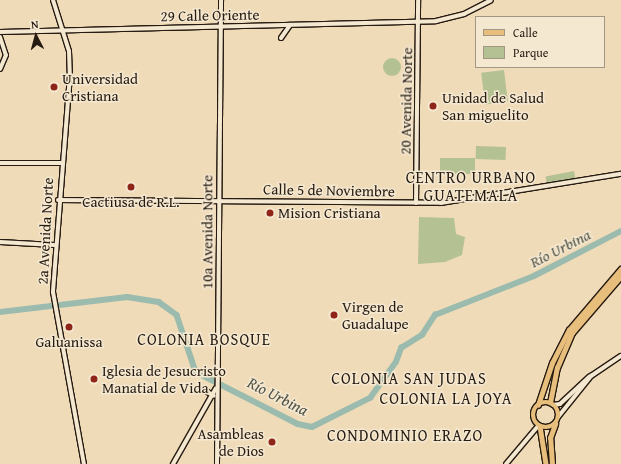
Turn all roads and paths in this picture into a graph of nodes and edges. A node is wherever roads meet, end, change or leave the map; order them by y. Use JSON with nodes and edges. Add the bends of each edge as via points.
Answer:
{"nodes":[{"id":1,"x":53,"y":0,"type":"edge"},
{"id":2,"x":221,"y":0,"type":"edge"},
{"id":3,"x":418,"y":0,"type":"edge"},
{"id":4,"x":491,"y":0,"type":"edge"},
{"id":5,"x":420,"y":22,"type":"junction"},
{"id":6,"x":275,"y":25,"type":"junction"},
{"id":7,"x":290,"y":25,"type":"junction"},
{"id":8,"x":220,"y":26,"type":"junction"},
{"id":9,"x":64,"y":30,"type":"junction"},
{"id":10,"x":0,"y":32,"type":"edge"},
{"id":11,"x":0,"y":38,"type":"edge"},
{"id":12,"x":0,"y":69,"type":"edge"},
{"id":13,"x":0,"y":163,"type":"edge"},
{"id":14,"x":61,"y":163,"type":"junction"},
{"id":15,"x":621,"y":174,"type":"edge"},
{"id":16,"x":58,"y":200,"type":"junction"},
{"id":17,"x":218,"y":201,"type":"junction"},
{"id":18,"x":416,"y":203,"type":"junction"},
{"id":19,"x":0,"y":242,"type":"edge"},
{"id":20,"x":54,"y":245,"type":"junction"},
{"id":21,"x":621,"y":269,"type":"edge"},
{"id":22,"x":621,"y":276,"type":"edge"},
{"id":23,"x":621,"y":356,"type":"edge"},
{"id":24,"x":591,"y":376,"type":"junction"},
{"id":25,"x":216,"y":386,"type":"junction"},
{"id":26,"x":206,"y":391,"type":"dead end"},
{"id":27,"x":213,"y":394,"type":"junction"},
{"id":28,"x":217,"y":402,"type":"junction"},
{"id":29,"x":552,"y":404,"type":"junction"},
{"id":30,"x":538,"y":405,"type":"junction"},
{"id":31,"x":206,"y":406,"type":"junction"},
{"id":32,"x":217,"y":410,"type":"junction"},
{"id":33,"x":558,"y":417,"type":"junction"},
{"id":34,"x":555,"y":423,"type":"junction"},
{"id":35,"x":539,"y":426,"type":"junction"},
{"id":36,"x":84,"y":464,"type":"edge"},
{"id":37,"x":173,"y":464,"type":"edge"},
{"id":38,"x":217,"y":464,"type":"edge"},
{"id":39,"x":506,"y":464,"type":"edge"},
{"id":40,"x":546,"y":464,"type":"edge"},
{"id":41,"x":552,"y":464,"type":"edge"}],
"edges":[{"from":1,"to":9,"type":"street","name":"2a Avenida Norte"},
{"from":2,"to":8,"type":"street","name":"10a Avenida Norte"},
{"from":3,"to":5,"type":"street","name":"20 Avenida Norte"},
{"from":4,"to":5,"type":"street","name":"29 Calle Oriente","via":[[450,18]]},
{"from":5,"to":7,"type":"street","name":"29 Calle Oriente"},
{"from":5,"to":18,"type":"street","name":"20 Avenida Norte"},
{"from":6,"to":7,"type":"street","name":"29 Calle Oriente"},
{"from":6,"to":7,"type":"street","via":[[281,38]]},
{"from":6,"to":8,"type":"street","name":"29 Calle Oriente"},
{"from":8,"to":9,"type":"street","name":"29 Calle Oriente"},
{"from":8,"to":17,"type":"street","name":"10a Avenida Norte"},
{"from":9,"to":10,"type":"street","name":"29 Calle Oriente"},
{"from":9,"to":14,"type":"street","name":"2a Avenida Norte","via":[[70,75]]},
{"from":11,"to":12,"type":"street","via":[[6,55]]},
{"from":13,"to":14,"type":"street"},
{"from":14,"to":16,"type":"street","name":"2a Avenida Norte"},
{"from":15,"to":18,"type":"street","name":"Calle 5 de Noviembre","via":[[497,197]]},
{"from":16,"to":17,"type":"street","name":"Calle 5 de Noviembre"},
{"from":16,"to":20,"type":"street","name":"2a Avenida Norte"},
{"from":17,"to":18,"type":"street","name":"Calle 5 de Noviembre"},
{"from":17,"to":25,"type":"street","name":"10a Avenida Norte"},
{"from":19,"to":20,"type":"street"},
{"from":20,"to":36,"type":"street","name":"2a Avenida Norte","via":[[54,298]]},
{"from":21,"to":30,"type":"main road","via":[[569,330],[552,363]]},
{"from":22,"to":29,"type":"main road","via":[[572,333],[557,368]]},
{"from":23,"to":24,"type":"street"},
{"from":24,"to":29,"type":"street","via":[[560,404]]},
{"from":24,"to":33,"type":"street"},
{"from":25,"to":27,"type":"street"},
{"from":25,"to":28,"type":"street","name":"10a Avenida Norte"},
{"from":26,"to":27,"type":"street"},
{"from":27,"to":28,"type":"street"},
{"from":27,"to":31,"type":"street"},
{"from":28,"to":32,"type":"street","name":"10a Avenida Norte"},
{"from":29,"to":30,"type":"main road"},
{"from":29,"to":33,"type":"main road"},
{"from":30,"to":35,"type":"main road","via":[[533,416]]},
{"from":31,"to":32,"type":"street","via":[[212,405]]},
{"from":31,"to":37,"type":"street"},
{"from":32,"to":38,"type":"street","name":"10a Avenida Norte"},
{"from":33,"to":34,"type":"main road"},
{"from":34,"to":35,"type":"main road"},
{"from":34,"to":41,"type":"main road","via":[[550,438]]},
{"from":35,"to":39,"type":"street"},
{"from":35,"to":40,"type":"main road"}]}
